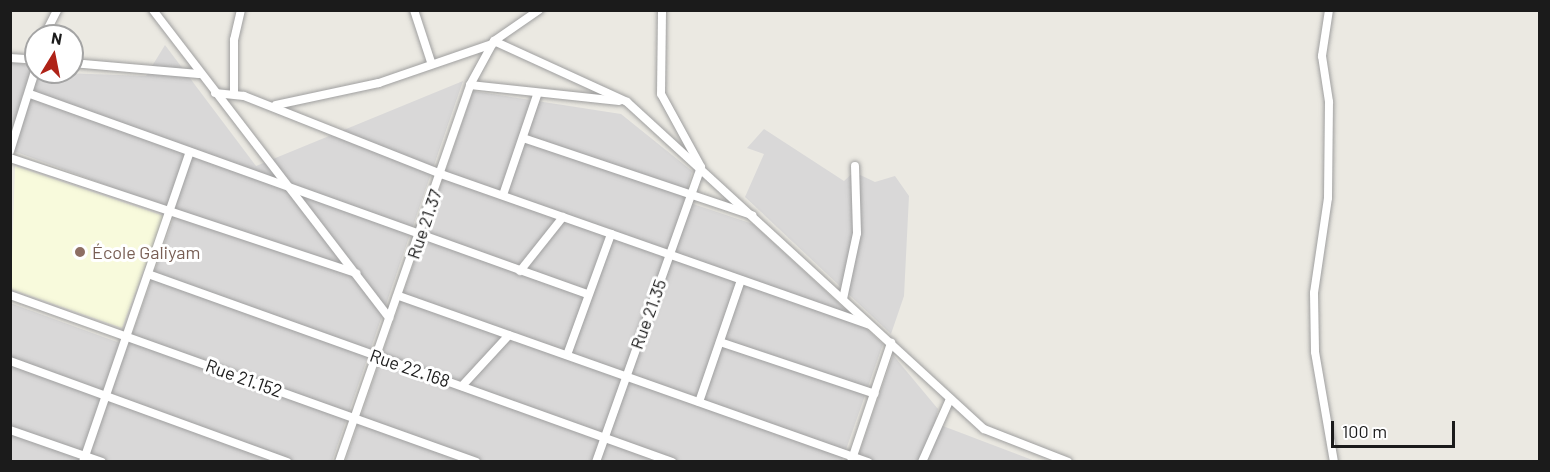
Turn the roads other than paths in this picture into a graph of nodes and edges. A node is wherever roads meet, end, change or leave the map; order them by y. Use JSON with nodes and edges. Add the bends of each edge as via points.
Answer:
{"nodes":[{"id":1,"x":57,"y":10,"type":"edge"},
{"id":2,"x":153,"y":10,"type":"edge"},
{"id":3,"x":241,"y":10,"type":"edge"},
{"id":4,"x":414,"y":10,"type":"edge"},
{"id":5,"x":539,"y":10,"type":"edge"},
{"id":6,"x":662,"y":10,"type":"edge"},
{"id":7,"x":1329,"y":10,"type":"edge"},
{"id":8,"x":50,"y":24,"type":"edge"},
{"id":9,"x":493,"y":42,"type":"junction"},
{"id":10,"x":431,"y":62,"type":"junction"},
{"id":11,"x":84,"y":64,"type":"edge"},
{"id":12,"x":199,"y":74,"type":"junction"},
{"id":13,"x":32,"y":84,"type":"edge"},
{"id":14,"x":470,"y":85,"type":"junction"},
{"id":15,"x":215,"y":93,"type":"junction"},
{"id":16,"x":234,"y":93,"type":"junction"},
{"id":17,"x":30,"y":94,"type":"junction"},
{"id":18,"x":537,"y":94,"type":"junction"},
{"id":19,"x":627,"y":102,"type":"junction"},
{"id":20,"x":272,"y":106,"type":"junction"},
{"id":21,"x":523,"y":138,"type":"junction"},
{"id":22,"x":10,"y":151,"type":"edge"},
{"id":23,"x":190,"y":152,"type":"junction"},
{"id":24,"x":10,"y":158,"type":"edge"},
{"id":25,"x":855,"y":166,"type":"dead end"},
{"id":26,"x":701,"y":167,"type":"junction"},
{"id":27,"x":441,"y":174,"type":"junction"},
{"id":28,"x":288,"y":187,"type":"junction"},
{"id":29,"x":692,"y":194,"type":"junction"},
{"id":30,"x":503,"y":195,"type":"junction"},
{"id":31,"x":169,"y":214,"type":"junction"},
{"id":32,"x":756,"y":216,"type":"junction"},
{"id":33,"x":563,"y":217,"type":"junction"},
{"id":34,"x":611,"y":234,"type":"junction"},
{"id":35,"x":421,"y":235,"type":"junction"},
{"id":36,"x":670,"y":254,"type":"junction"},
{"id":37,"x":520,"y":271,"type":"junction"},
{"id":38,"x":148,"y":274,"type":"junction"},
{"id":39,"x":358,"y":274,"type":"junction"},
{"id":40,"x":741,"y":280,"type":"junction"},
{"id":41,"x":587,"y":294,"type":"junction"},
{"id":42,"x":10,"y":295,"type":"edge"},
{"id":43,"x":399,"y":296,"type":"junction"},
{"id":44,"x":843,"y":299,"type":"junction"},
{"id":45,"x":389,"y":318,"type":"junction"},
{"id":46,"x":872,"y":326,"type":"junction"},
{"id":47,"x":127,"y":335,"type":"junction"},
{"id":48,"x":509,"y":335,"type":"junction"},
{"id":49,"x":720,"y":342,"type":"junction"},
{"id":50,"x":891,"y":343,"type":"junction"},
{"id":51,"x":567,"y":355,"type":"junction"},
{"id":52,"x":376,"y":356,"type":"junction"},
{"id":53,"x":10,"y":361,"type":"edge"},
{"id":54,"x":626,"y":376,"type":"junction"},
{"id":55,"x":462,"y":386,"type":"junction"},
{"id":56,"x":875,"y":394,"type":"junction"},
{"id":57,"x":106,"y":396,"type":"junction"},
{"id":58,"x":950,"y":399,"type":"junction"},
{"id":59,"x":699,"y":402,"type":"junction"},
{"id":60,"x":354,"y":418,"type":"junction"},
{"id":61,"x":10,"y":430,"type":"edge"},
{"id":62,"x":604,"y":437,"type":"junction"},
{"id":63,"x":84,"y":458,"type":"edge"},
{"id":64,"x":852,"y":459,"type":"edge"},
{"id":65,"x":102,"y":462,"type":"edge"},
{"id":66,"x":286,"y":462,"type":"edge"},
{"id":67,"x":339,"y":462,"type":"edge"},
{"id":68,"x":476,"y":462,"type":"edge"},
{"id":69,"x":596,"y":462,"type":"edge"},
{"id":70,"x":672,"y":462,"type":"edge"},
{"id":71,"x":868,"y":462,"type":"edge"},
{"id":72,"x":922,"y":462,"type":"edge"},
{"id":73,"x":1068,"y":462,"type":"edge"},
{"id":74,"x":1335,"y":462,"type":"edge"}],
"edges":[{"from":1,"to":8,"type":"street"},
{"from":2,"to":12,"type":"street"},
{"from":3,"to":16,"type":"street","via":[[234,40]]},
{"from":4,"to":10,"type":"street"},
{"from":5,"to":9,"type":"street","name":"Rue 21.37"},
{"from":6,"to":26,"type":"street","via":[[661,94]]},
{"from":7,"to":74,"type":"street","via":[[1322,56],[1329,102],[1328,198],[1314,293],[1316,352]]},
{"from":9,"to":10,"type":"street"},
{"from":9,"to":14,"type":"street","name":"Rue 21.37"},
{"from":9,"to":19,"type":"street"},
{"from":10,"to":20,"type":"street","via":[[379,83]]},
{"from":11,"to":12,"type":"street"},
{"from":12,"to":15,"type":"street"},
{"from":13,"to":17,"type":"street"},
{"from":14,"to":18,"type":"street"},
{"from":14,"to":27,"type":"street","name":"Rue 21.37"},
{"from":15,"to":16,"type":"street"},
{"from":15,"to":28,"type":"street"},
{"from":16,"to":20,"type":"street"},
{"from":17,"to":22,"type":"street"},
{"from":17,"to":23,"type":"street"},
{"from":18,"to":19,"type":"street"},
{"from":18,"to":21,"type":"street"},
{"from":19,"to":26,"type":"street"},
{"from":20,"to":27,"type":"street"},
{"from":21,"to":29,"type":"street"},
{"from":21,"to":30,"type":"street"},
{"from":23,"to":28,"type":"street"},
{"from":23,"to":31,"type":"street"},
{"from":24,"to":31,"type":"street"},
{"from":25,"to":44,"type":"street","via":[[857,233]]},
{"from":26,"to":29,"type":"street","name":"Rue 21.35"},
{"from":26,"to":32,"type":"street"},
{"from":27,"to":30,"type":"street"},
{"from":27,"to":35,"type":"street","name":"Rue 21.37"},
{"from":28,"to":35,"type":"street"},
{"from":28,"to":39,"type":"street"},
{"from":29,"to":32,"type":"street"},
{"from":29,"to":36,"type":"street","name":"Rue 21.35"},
{"from":30,"to":33,"type":"street"},
{"from":31,"to":38,"type":"street"},
{"from":31,"to":39,"type":"street"},
{"from":32,"to":44,"type":"street"},
{"from":33,"to":34,"type":"street"},
{"from":33,"to":37,"type":"street"},
{"from":34,"to":36,"type":"street"},
{"from":34,"to":41,"type":"street"},
{"from":35,"to":37,"type":"street"},
{"from":35,"to":43,"type":"street","name":"Rue 21.37"},
{"from":36,"to":40,"type":"street"},
{"from":36,"to":54,"type":"street","name":"Rue 21.35"},
{"from":37,"to":41,"type":"street"},
{"from":38,"to":47,"type":"street"},
{"from":38,"to":52,"type":"street","name":"Rue 22.168"},
{"from":39,"to":45,"type":"street"},
{"from":40,"to":46,"type":"street"},
{"from":40,"to":49,"type":"street"},
{"from":41,"to":51,"type":"street"},
{"from":42,"to":47,"type":"street","name":"Rue 21.152"},
{"from":43,"to":45,"type":"street","name":"Rue 21.37"},
{"from":43,"to":48,"type":"street"},
{"from":44,"to":46,"type":"street"},
{"from":45,"to":52,"type":"street","name":"Rue 21.37"},
{"from":46,"to":50,"type":"street"},
{"from":47,"to":57,"type":"street"},
{"from":47,"to":60,"type":"street","name":"Rue 21.152"},
{"from":48,"to":51,"type":"street"},
{"from":48,"to":55,"type":"street"},
{"from":49,"to":56,"type":"street"},
{"from":49,"to":59,"type":"street"},
{"from":50,"to":56,"type":"street"},
{"from":50,"to":58,"type":"street"},
{"from":51,"to":54,"type":"street"},
{"from":52,"to":55,"type":"street","name":"Rue 22.168"},
{"from":52,"to":60,"type":"street","name":"Rue 21.37"},
{"from":53,"to":57,"type":"street"},
{"from":54,"to":59,"type":"street"},
{"from":54,"to":62,"type":"street","name":"Rue 21.35"},
{"from":55,"to":62,"type":"street","name":"Rue 22.168"},
{"from":56,"to":64,"type":"street"},
{"from":57,"to":63,"type":"street"},
{"from":57,"to":66,"type":"street"},
{"from":58,"to":72,"type":"street"},
{"from":58,"to":73,"type":"street","via":[[984,429]]},
{"from":59,"to":64,"type":"street"},
{"from":60,"to":67,"type":"street","name":"Rue 21.37"},
{"from":60,"to":68,"type":"street","name":"Rue 21.152"},
{"from":61,"to":63,"type":"street"},
{"from":62,"to":69,"type":"street","name":"Rue 21.35"},
{"from":62,"to":70,"type":"street","name":"Rue 22.168"},
{"from":63,"to":65,"type":"street"},
{"from":64,"to":71,"type":"street"}]}
